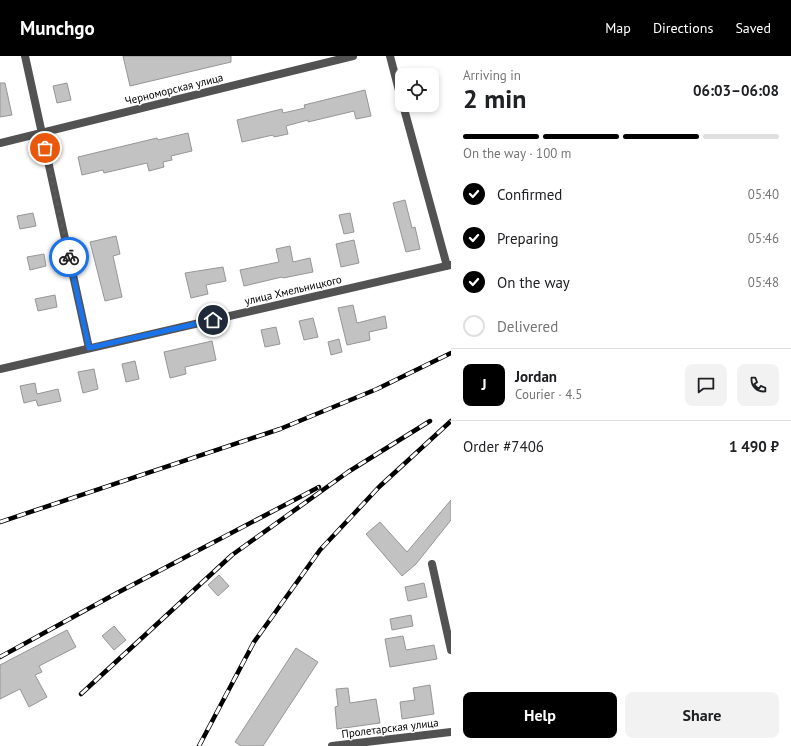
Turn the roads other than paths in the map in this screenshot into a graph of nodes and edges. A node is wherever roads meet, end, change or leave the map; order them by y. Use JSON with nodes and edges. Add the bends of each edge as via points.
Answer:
{"nodes":[{"id":1,"x":25,"y":56,"type":"edge"},
{"id":2,"x":353,"y":56,"type":"edge"},
{"id":3,"x":390,"y":56,"type":"edge"},
{"id":4,"x":395,"y":75,"type":"edge"},
{"id":5,"x":405,"y":112,"type":"edge"},
{"id":6,"x":42,"y":132,"type":"junction"},
{"id":7,"x":0,"y":142,"type":"edge"},
{"id":8,"x":449,"y":265,"type":"edge"},
{"id":9,"x":89,"y":348,"type":"junction"},
{"id":10,"x":0,"y":369,"type":"edge"},
{"id":11,"x":432,"y":564,"type":"dead end"},
{"id":12,"x":451,"y":650,"type":"edge"},
{"id":13,"x":451,"y":732,"type":"edge"},
{"id":14,"x":332,"y":746,"type":"edge"}],
"edges":[{"from":1,"to":6,"type":"street"},
{"from":2,"to":6,"type":"street","name":"Черноморская улица"},
{"from":3,"to":4,"type":"street"},
{"from":5,"to":8,"type":"street"},
{"from":6,"to":7,"type":"street","name":"Черноморская улица"},
{"from":6,"to":9,"type":"street"},
{"from":8,"to":9,"type":"street","name":"улица Хмельницкого"},
{"from":9,"to":10,"type":"street","name":"улица Хмельницкого"},
{"from":11,"to":12,"type":"street"},
{"from":13,"to":14,"type":"street","name":"Пролетарская улица"}]}
